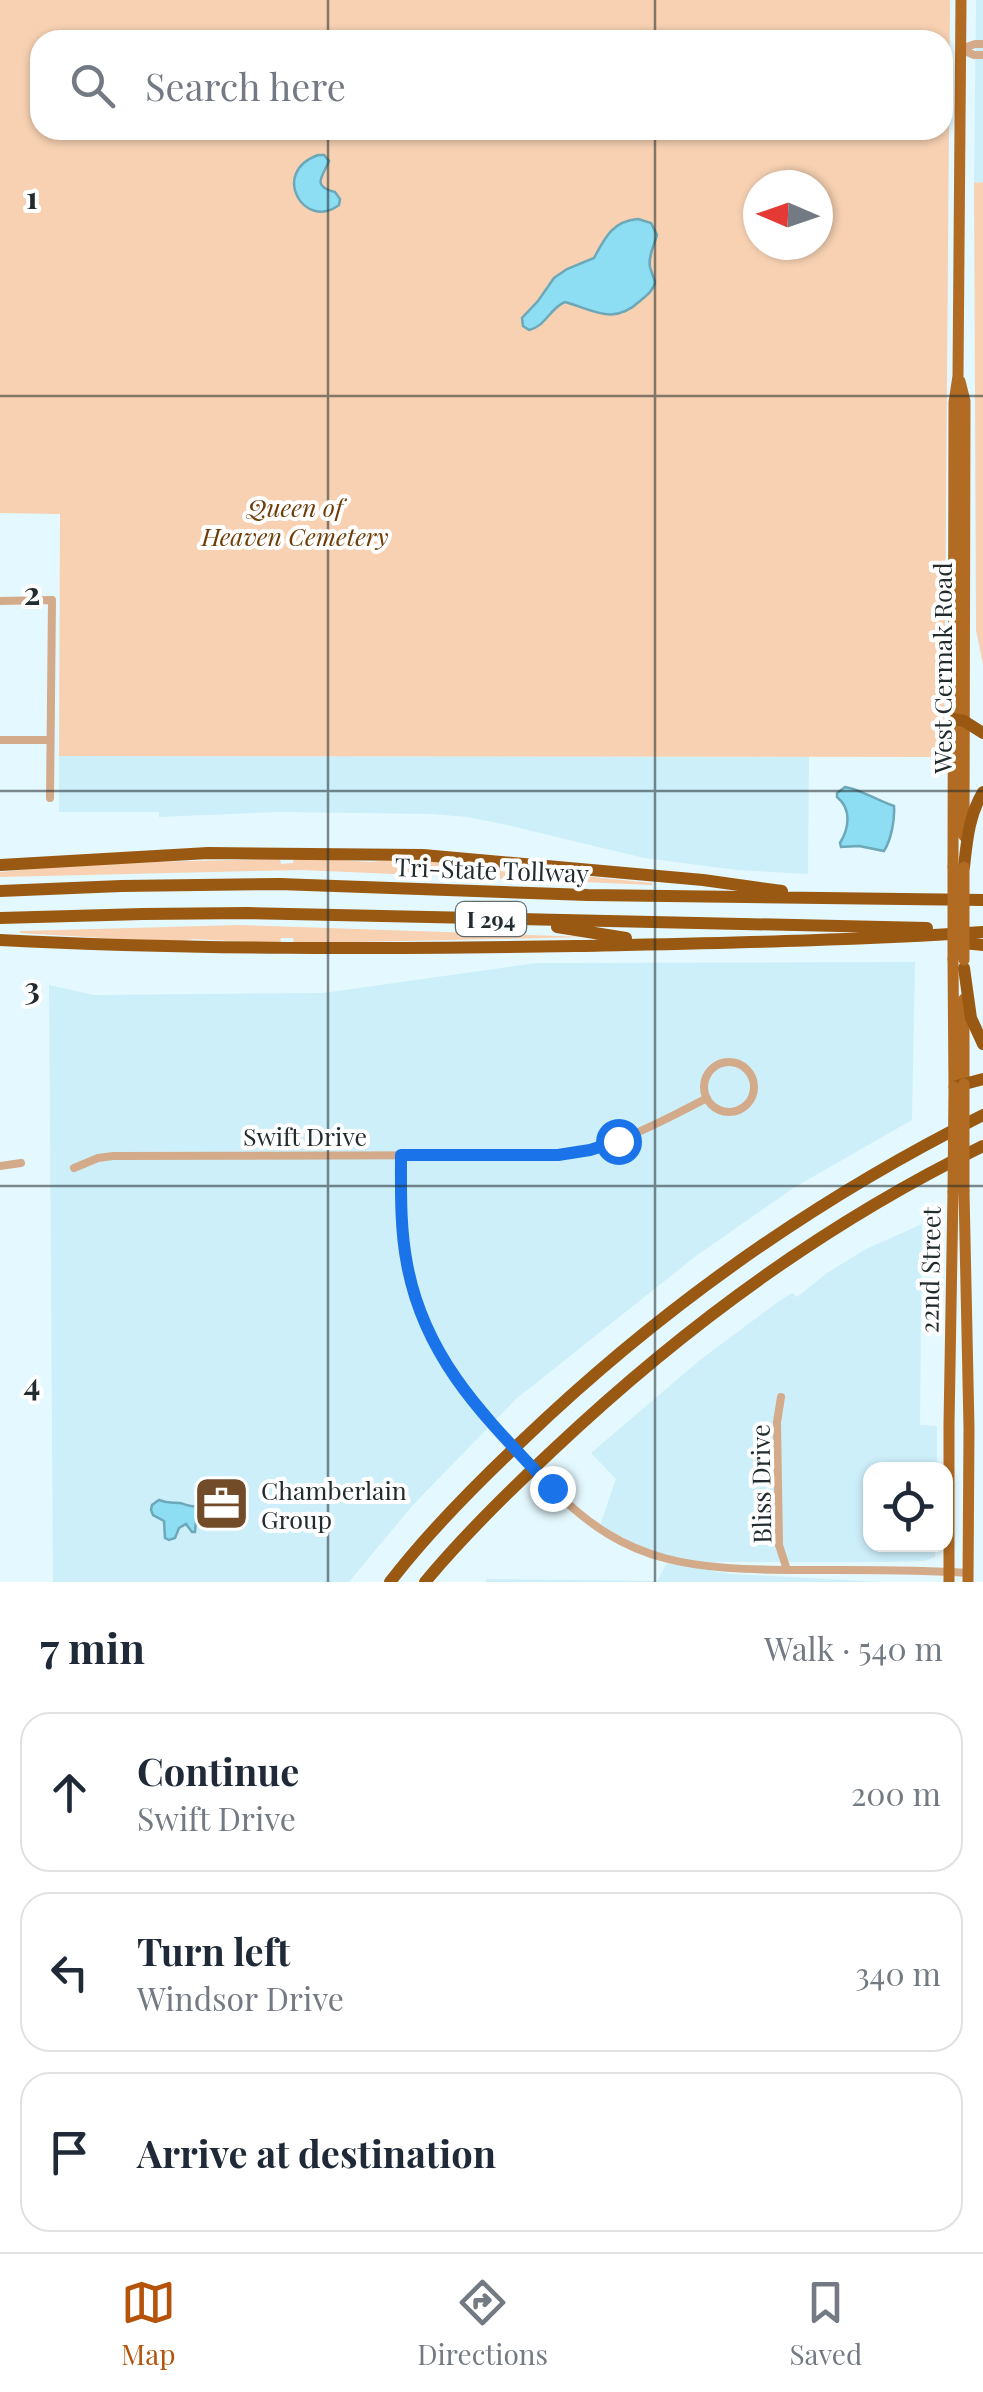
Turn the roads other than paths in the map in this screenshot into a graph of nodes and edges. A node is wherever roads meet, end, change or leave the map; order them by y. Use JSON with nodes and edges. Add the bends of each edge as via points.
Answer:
{"nodes":[{"id":1,"x":961,"y":0,"type":"edge"},
{"id":2,"x":983,"y":44,"type":"edge"},
{"id":3,"x":961,"y":49,"type":"junction"},
{"id":4,"x":983,"y":54,"type":"edge"},
{"id":5,"x":0,"y":600,"type":"edge"},
{"id":6,"x":958,"y":720,"type":"junction"},
{"id":7,"x":983,"y":733,"type":"edge"},
{"id":8,"x":0,"y":740,"type":"edge"},
{"id":9,"x":50,"y":740,"type":"junction"},
{"id":10,"x":983,"y":792,"type":"edge"},
{"id":11,"x":50,"y":798,"type":"dead end"},
{"id":12,"x":0,"y":865,"type":"edge"},
{"id":13,"x":959,"y":867,"type":"junction"},
{"id":14,"x":983,"y":890,"type":"edge"},
{"id":15,"x":0,"y":891,"type":"edge"},
{"id":16,"x":849,"y":897,"type":"junction"},
{"id":17,"x":910,"y":898,"type":"junction"},
{"id":18,"x":983,"y":900,"type":"edge"},
{"id":19,"x":0,"y":918,"type":"edge"},
{"id":20,"x":530,"y":920,"type":"junction"},
{"id":21,"x":983,"y":931,"type":"edge"},
{"id":22,"x":897,"y":938,"type":"junction"},
{"id":23,"x":0,"y":940,"type":"edge"},
{"id":24,"x":687,"y":944,"type":"junction"},
{"id":25,"x":983,"y":945,"type":"edge"},
{"id":26,"x":960,"y":962,"type":"junction"},
{"id":27,"x":983,"y":1044,"type":"edge"},
{"id":28,"x":983,"y":1079,"type":"edge"},
{"id":29,"x":959,"y":1086,"type":"junction"},
{"id":30,"x":707,"y":1098,"type":"junction"},
{"id":31,"x":983,"y":1115,"type":"edge"},
{"id":32,"x":983,"y":1146,"type":"edge"},
{"id":33,"x":401,"y":1155,"type":"junction"},
{"id":34,"x":21,"y":1163,"type":"dead end"},
{"id":35,"x":0,"y":1166,"type":"edge"},
{"id":36,"x":74,"y":1168,"type":"dead end"},
{"id":37,"x":958,"y":1192,"type":"junction"},
{"id":38,"x":781,"y":1397,"type":"dead end"},
{"id":39,"x":786,"y":1570,"type":"junction"},
{"id":40,"x":949,"y":1577,"type":"edge"},
{"id":41,"x":968,"y":1577,"type":"edge"},
{"id":42,"x":390,"y":1582,"type":"edge"},
{"id":43,"x":426,"y":1582,"type":"edge"}],
"edges":[{"from":1,"to":3,"type":"main road","name":"West Cermak Road"},
{"from":2,"to":3,"type":"street"},
{"from":3,"to":4,"type":"street"},
{"from":3,"to":6,"type":"main road","name":"West Cermak Road","via":[[958,376],[966,401]]},
{"from":5,"to":9,"type":"street","via":[[52,600]]},
{"from":6,"to":7,"type":"highway"},
{"from":6,"to":13,"type":"main road","name":"West Cermak Road"},
{"from":8,"to":9,"type":"street"},
{"from":9,"to":11,"type":"street"},
{"from":10,"to":13,"type":"highway"},
{"from":12,"to":16,"type":"highway","via":[[208,853],[422,855]]},
{"from":13,"to":26,"type":"main road","name":"West Cermak Road","bridge":true},
{"from":14,"to":17,"type":"highway"},
{"from":15,"to":16,"type":"highway","name":"Tri-State Tollway","number":"I 294","via":[[279,884]]},
{"from":16,"to":17,"type":"highway","name":"Tri-State Tollway","number":"I 294"},
{"from":17,"to":18,"type":"highway","name":"Tri-State Tollway","number":"I 294"},
{"from":19,"to":20,"type":"highway","name":"Tri-State Tollway","number":"I 294"},
{"from":20,"to":21,"type":"highway","name":"Tri-State Tollway","number":"I 294"},
{"from":20,"to":24,"type":"highway"},
{"from":21,"to":22,"type":"highway"},
{"from":22,"to":24,"type":"highway"},
{"from":22,"to":25,"type":"highway"},
{"from":23,"to":24,"type":"highway","via":[[162,948]]},
{"from":26,"to":27,"type":"highway"},
{"from":26,"to":29,"type":"main road","name":"22nd Street"},
{"from":28,"to":29,"type":"highway"},
{"from":29,"to":37,"type":"main road","name":"22nd Street","bridge":true},
{"from":30,"to":30,"type":"street","name":"Swift Drive","via":[[724,1112],[742,1108],[754,1092],[752,1076],[739,1064],[718,1066],[705,1083]]},
{"from":30,"to":33,"type":"street","name":"Swift Drive","via":[[590,1150]]},
{"from":31,"to":42,"type":"highway","via":[[816,1210],[654,1325],[503,1458]]},
{"from":32,"to":43,"type":"highway","via":[[856,1217],[676,1342],[530,1471]]},
{"from":33,"to":36,"type":"street","name":"Swift Drive","via":[[113,1156]]},
{"from":33,"to":39,"type":"street","bridge":true,"via":[[403,1236],[420,1311],[447,1368],[494,1428],[552,1488],[620,1542],[703,1567]]},
{"from":34,"to":35,"type":"street"},
{"from":37,"to":40,"type":"main road","name":"22nd Street"},
{"from":37,"to":41,"type":"main road","name":"22nd Street","via":[[970,1428]]},
{"from":38,"to":39,"type":"street","name":"Bliss Drive","via":[[779,1544]]},
{"from":39,"to":40,"type":"street"},
{"from":40,"to":41,"type":"street"}]}
